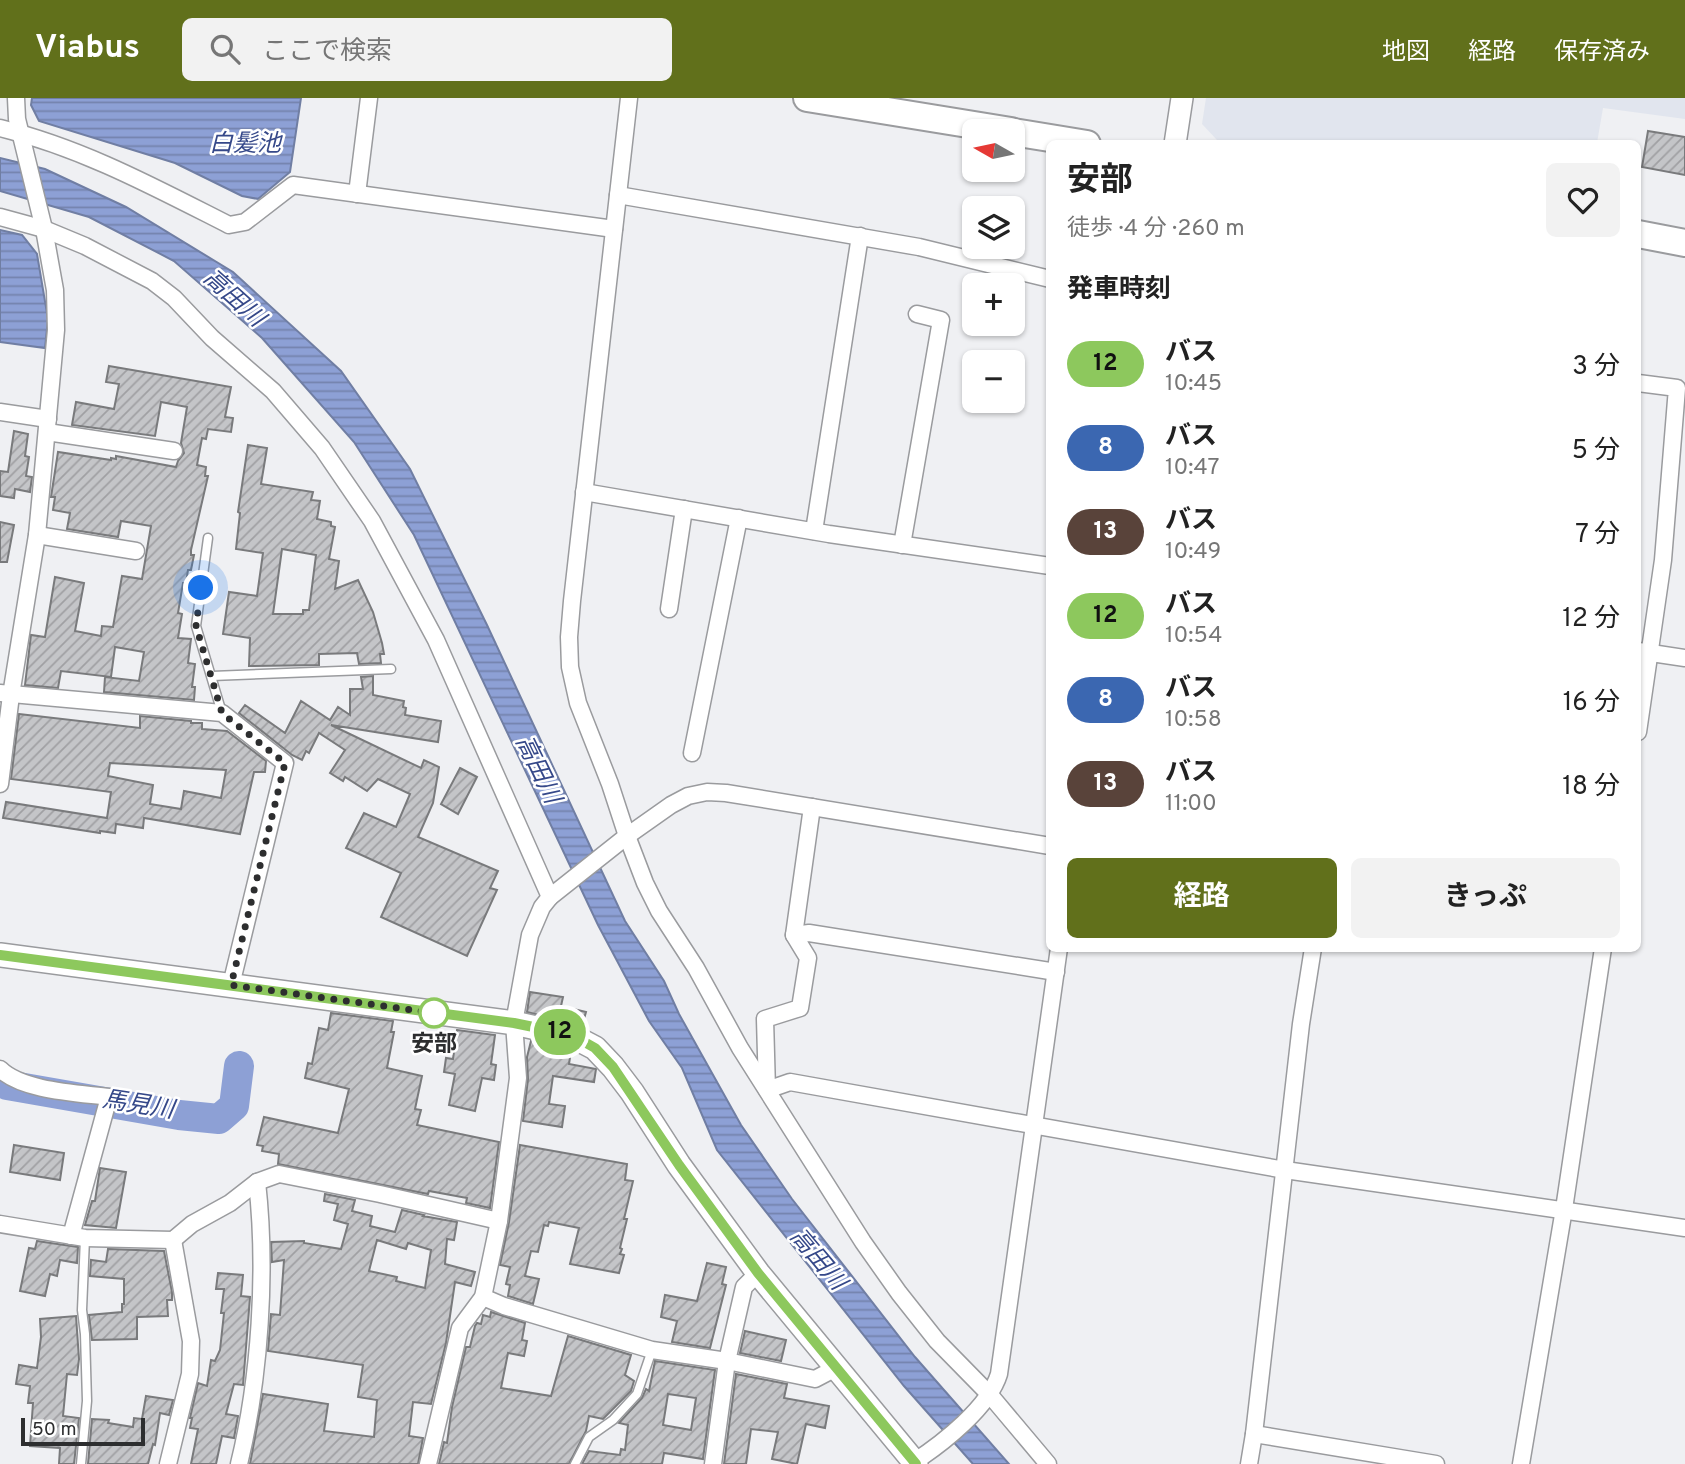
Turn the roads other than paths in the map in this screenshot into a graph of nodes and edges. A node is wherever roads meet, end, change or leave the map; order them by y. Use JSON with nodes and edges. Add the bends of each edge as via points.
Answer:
{"nodes":[{"id":1,"x":16,"y":98,"type":"edge"},
{"id":2,"x":369,"y":98,"type":"edge"},
{"id":3,"x":629,"y":98,"type":"edge"},
{"id":4,"x":807,"y":98,"type":"edge"},
{"id":5,"x":1182,"y":98,"type":"edge"},
{"id":6,"x":962,"y":123,"type":"edge"},
{"id":7,"x":0,"y":128,"type":"edge"},
{"id":8,"x":1026,"y":133,"type":"edge"},
{"id":9,"x":22,"y":139,"type":"junction"},
{"id":10,"x":1064,"y":140,"type":"edge"},
{"id":11,"x":1176,"y":140,"type":"edge"},
{"id":12,"x":357,"y":194,"type":"junction"},
{"id":13,"x":618,"y":195,"type":"junction"},
{"id":14,"x":0,"y":217,"type":"edge"},
{"id":15,"x":42,"y":222,"type":"junction"},
{"id":16,"x":614,"y":229,"type":"junction"},
{"id":17,"x":1641,"y":235,"type":"edge"},
{"id":18,"x":860,"y":236,"type":"junction"},
{"id":19,"x":1685,"y":243,"type":"edge"},
{"id":20,"x":1046,"y":278,"type":"edge"},
{"id":21,"x":917,"y":314,"type":"dead end"},
{"id":22,"x":1641,"y":383,"type":"edge"},
{"id":23,"x":0,"y":412,"type":"edge"},
{"id":24,"x":48,"y":425,"type":"junction"},
{"id":25,"x":174,"y":451,"type":"dead end"},
{"id":26,"x":584,"y":492,"type":"junction"},
{"id":27,"x":684,"y":509,"type":"junction"},
{"id":28,"x":739,"y":518,"type":"junction"},
{"id":29,"x":814,"y":531,"type":"junction"},
{"id":30,"x":37,"y":535,"type":"junction"},
{"id":31,"x":208,"y":538,"type":"dead end"},
{"id":32,"x":902,"y":545,"type":"junction"},
{"id":33,"x":136,"y":551,"type":"dead end"},
{"id":34,"x":1046,"y":565,"type":"edge"},
{"id":35,"x":669,"y":609,"type":"dead end"},
{"id":36,"x":1644,"y":651,"type":"edge"},
{"id":37,"x":1685,"y":658,"type":"edge"},
{"id":38,"x":391,"y":669,"type":"dead end"},
{"id":39,"x":212,"y":676,"type":"junction"},
{"id":40,"x":1641,"y":692,"type":"edge"},
{"id":41,"x":6,"y":694,"type":"edge"},
{"id":42,"x":222,"y":713,"type":"junction"},
{"id":43,"x":692,"y":753,"type":"dead end"},
{"id":44,"x":0,"y":784,"type":"edge"},
{"id":45,"x":812,"y":807,"type":"junction"},
{"id":46,"x":623,"y":839,"type":"junction"},
{"id":47,"x":1046,"y":845,"type":"edge"},
{"id":48,"x":553,"y":895,"type":"junction"},
{"id":49,"x":794,"y":935,"type":"junction"},
{"id":50,"x":1058,"y":952,"type":"edge"},
{"id":51,"x":1312,"y":952,"type":"edge"},
{"id":52,"x":1602,"y":952,"type":"edge"},
{"id":53,"x":0,"y":955,"type":"edge"},
{"id":54,"x":1056,"y":972,"type":"junction"},
{"id":55,"x":231,"y":985,"type":"junction"},
{"id":56,"x":514,"y":1023,"type":"junction"},
{"id":57,"x":0,"y":1069,"type":"edge"},
{"id":58,"x":767,"y":1090,"type":"junction"},
{"id":59,"x":1034,"y":1126,"type":"junction"},
{"id":60,"x":1285,"y":1170,"type":"junction"},
{"id":61,"x":257,"y":1182,"type":"junction"},
{"id":62,"x":1563,"y":1209,"type":"junction"},
{"id":63,"x":499,"y":1222,"type":"junction"},
{"id":64,"x":0,"y":1224,"type":"edge"},
{"id":65,"x":1685,"y":1228,"type":"edge"},
{"id":66,"x":78,"y":1237,"type":"junction"},
{"id":67,"x":173,"y":1240,"type":"junction"},
{"id":68,"x":758,"y":1273,"type":"junction"},
{"id":69,"x":483,"y":1297,"type":"junction"},
{"id":70,"x":652,"y":1350,"type":"junction"},
{"id":71,"x":727,"y":1361,"type":"junction"},
{"id":72,"x":836,"y":1368,"type":"junction"},
{"id":73,"x":987,"y":1399,"type":"junction"},
{"id":74,"x":1254,"y":1434,"type":"junction"},
{"id":75,"x":920,"y":1459,"type":"edge"},
{"id":76,"x":81,"y":1464,"type":"edge"},
{"id":77,"x":168,"y":1464,"type":"edge"},
{"id":78,"x":239,"y":1464,"type":"edge"},
{"id":79,"x":429,"y":1464,"type":"edge"},
{"id":80,"x":575,"y":1464,"type":"edge"},
{"id":81,"x":713,"y":1464,"type":"edge"},
{"id":82,"x":1048,"y":1464,"type":"edge"},
{"id":83,"x":1249,"y":1464,"type":"edge"},
{"id":84,"x":1436,"y":1464,"type":"edge"},
{"id":85,"x":1521,"y":1464,"type":"edge"}],
"edges":[{"from":1,"to":9,"type":"street"},
{"from":2,"to":12,"type":"street"},
{"from":3,"to":13,"type":"street"},
{"from":4,"to":6,"type":"main road"},
{"from":5,"to":11,"type":"street"},
{"from":7,"to":9,"type":"street"},
{"from":8,"to":10,"type":"main road"},
{"from":9,"to":12,"type":"street","via":[[128,173],[229,225],[245,222],[293,185]]},
{"from":9,"to":15,"type":"street"},
{"from":12,"to":16,"type":"street"},
{"from":13,"to":16,"type":"street"},
{"from":13,"to":18,"type":"street"},
{"from":14,"to":15,"type":"street"},
{"from":15,"to":24,"type":"street","via":[[55,290]]},
{"from":15,"to":48,"type":"street","via":[[123,264],[174,298],[273,391],[323,448],[394,559],[436,640]]},
{"from":16,"to":26,"type":"street"},
{"from":17,"to":19,"type":"main road"},
{"from":18,"to":20,"type":"street"},
{"from":18,"to":29,"type":"street"},
{"from":21,"to":32,"type":"street","via":[[941,320]]},
{"from":22,"to":36,"type":"street","via":[[1677,388],[1664,560]]},
{"from":23,"to":24,"type":"street"},
{"from":24,"to":25,"type":"street"},
{"from":24,"to":30,"type":"street"},
{"from":26,"to":27,"type":"street"},
{"from":26,"to":46,"type":"street","via":[[570,667],[578,703],[610,784]]},
{"from":27,"to":28,"type":"street"},
{"from":27,"to":35,"type":"street"},
{"from":28,"to":29,"type":"street"},
{"from":28,"to":43,"type":"street"},
{"from":29,"to":32,"type":"street"},
{"from":30,"to":33,"type":"street"},
{"from":30,"to":41,"type":"street"},
{"from":31,"to":39,"type":"lane","via":[[196,626]]},
{"from":32,"to":34,"type":"street"},
{"from":36,"to":37,"type":"street"},
{"from":36,"to":40,"type":"street"},
{"from":38,"to":39,"type":"lane"},
{"from":39,"to":42,"type":"lane"},
{"from":41,"to":42,"type":"street"},
{"from":41,"to":44,"type":"street"},
{"from":42,"to":55,"type":"street","via":[[285,763]]},
{"from":45,"to":46,"type":"street","via":[[707,792],[688,796]]},
{"from":45,"to":47,"type":"street"},
{"from":45,"to":49,"type":"street"},
{"from":46,"to":48,"type":"street"},
{"from":46,"to":58,"type":"street","via":[[659,911]]},
{"from":48,"to":56,"type":"street","via":[[542,907],[530,935]]},
{"from":49,"to":54,"type":"street","via":[[809,933]]},
{"from":49,"to":58,"type":"street","via":[[808,958],[800,1008],[765,1019]]},
{"from":50,"to":54,"type":"street"},
{"from":51,"to":60,"type":"street"},
{"from":52,"to":62,"type":"street"},
{"from":53,"to":55,"type":"main road"},
{"from":54,"to":59,"type":"street"},
{"from":55,"to":56,"type":"main road"},
{"from":56,"to":63,"type":"street","via":[[518,1078]]},
{"from":56,"to":68,"type":"main road","via":[[572,1035],[595,1048],[632,1092]]},
{"from":57,"to":66,"type":"street","via":[[7,1077],[31,1085],[107,1102]]},
{"from":58,"to":59,"type":"street","via":[[790,1082]]},
{"from":58,"to":73,"type":"street","via":[[899,1293]]},
{"from":59,"to":60,"type":"street"},
{"from":59,"to":73,"type":"street","via":[[999,1374]]},
{"from":60,"to":62,"type":"street"},
{"from":60,"to":74,"type":"street"},
{"from":61,"to":63,"type":"street","via":[[279,1174],[306,1178]]},
{"from":61,"to":67,"type":"street"},
{"from":61,"to":78,"type":"street","via":[[262,1270],[255,1371]]},
{"from":62,"to":65,"type":"street"},
{"from":62,"to":85,"type":"street"},
{"from":63,"to":69,"type":"street"},
{"from":64,"to":66,"type":"street"},
{"from":66,"to":67,"type":"street"},
{"from":66,"to":76,"type":"lane","via":[[88,1401]]},
{"from":67,"to":77,"type":"street","via":[[191,1341],[190,1374]]},
{"from":68,"to":71,"type":"street","via":[[744,1287]]},
{"from":68,"to":72,"type":"main road"},
{"from":69,"to":70,"type":"street"},
{"from":69,"to":79,"type":"street","via":[[460,1328]]},
{"from":70,"to":71,"type":"street"},
{"from":70,"to":80,"type":"lane","via":[[637,1394],[589,1437]]},
{"from":71,"to":72,"type":"street","via":[[815,1379]]},
{"from":71,"to":81,"type":"street"},
{"from":72,"to":75,"type":"main road"},
{"from":73,"to":75,"type":"street"},
{"from":73,"to":82,"type":"street"},
{"from":74,"to":83,"type":"street"},
{"from":74,"to":84,"type":"street"}]}
